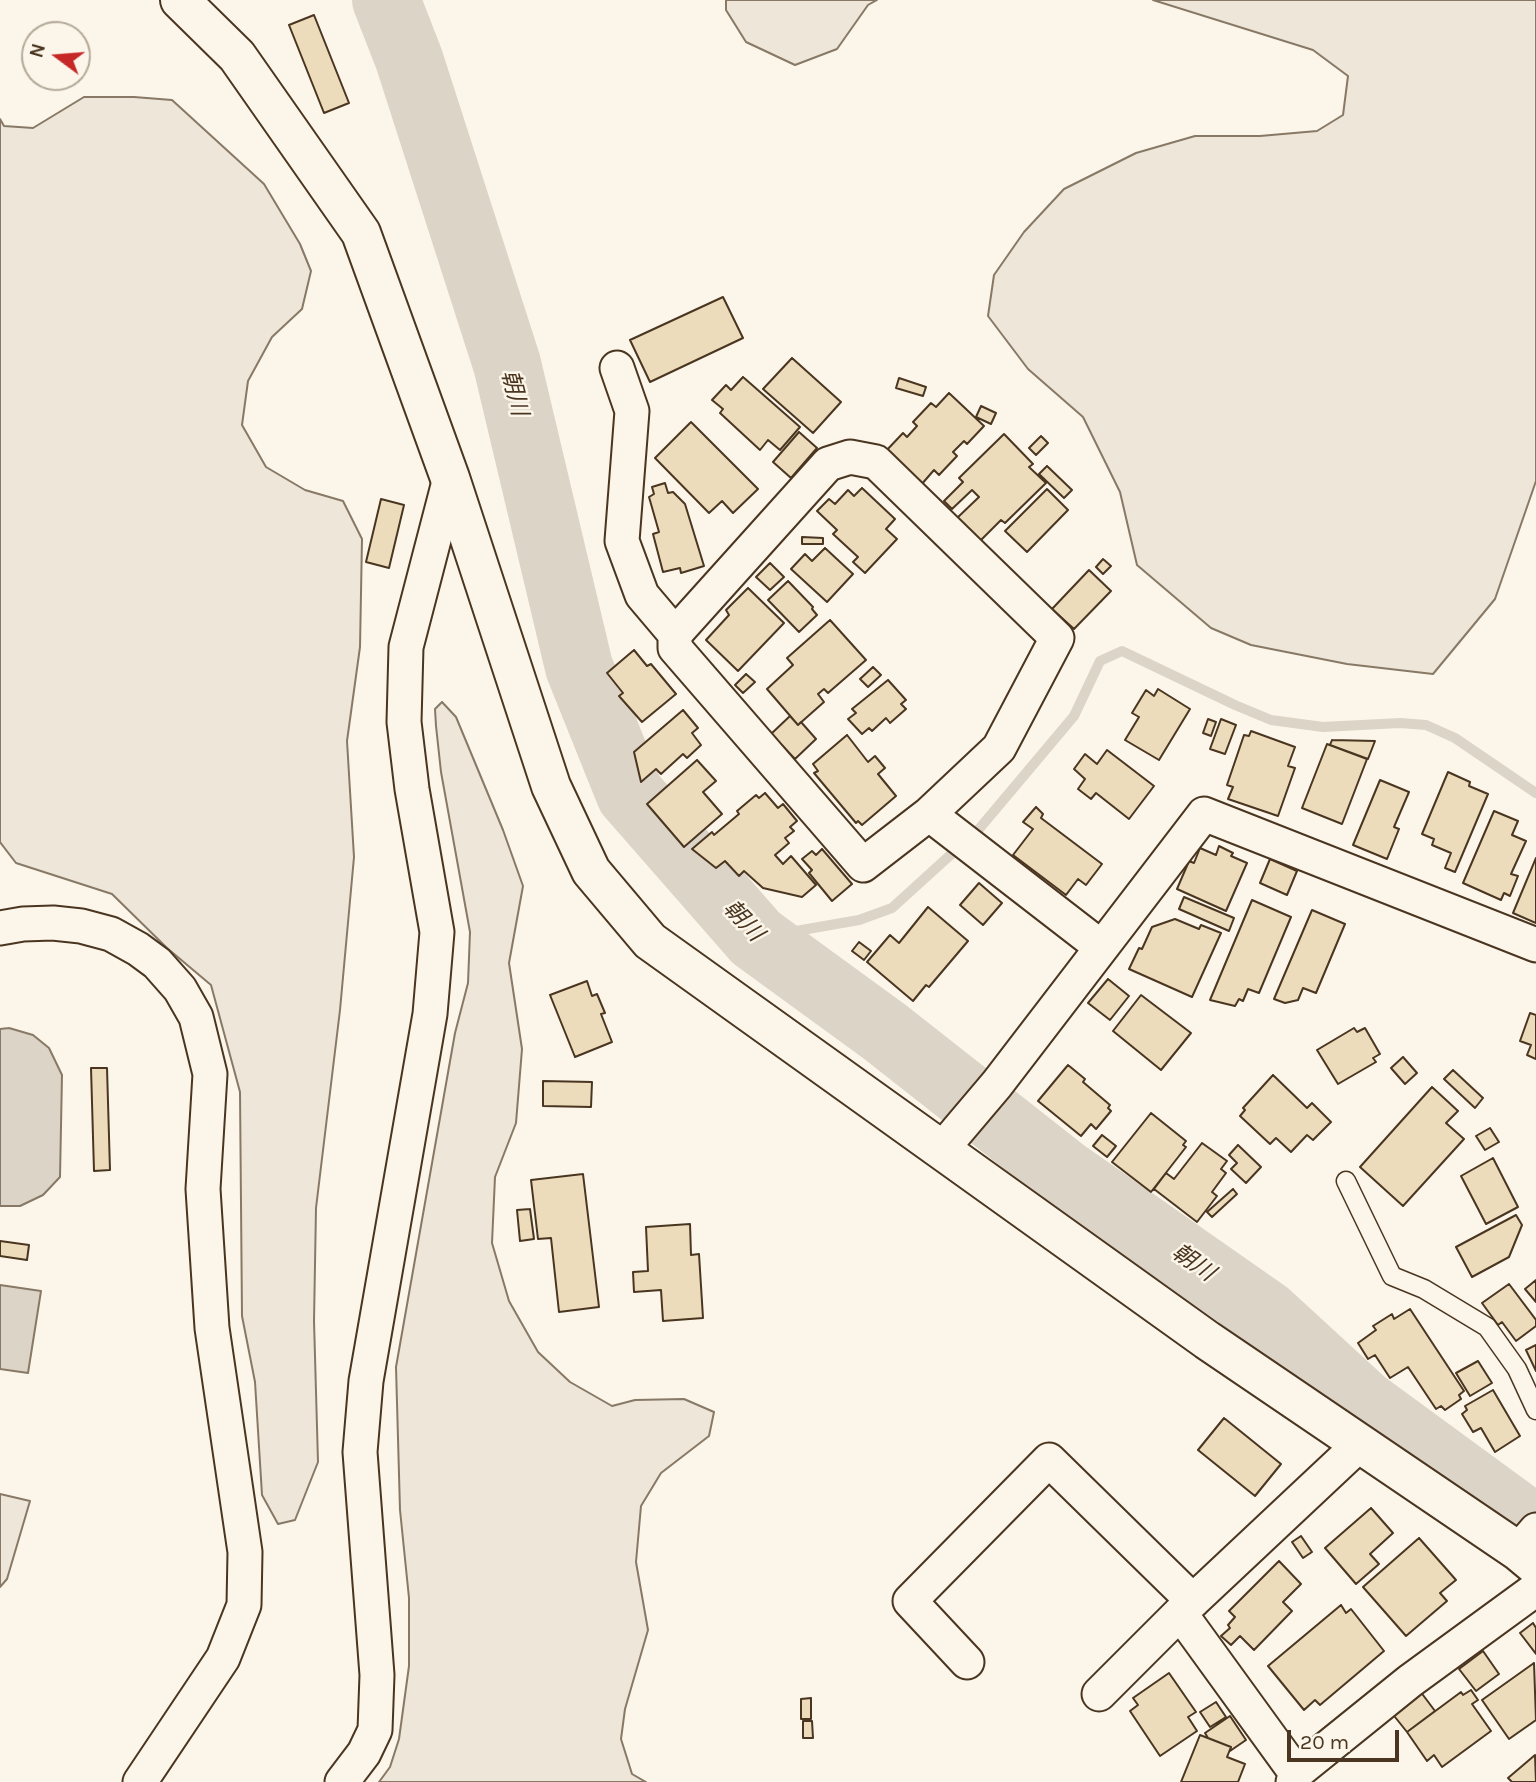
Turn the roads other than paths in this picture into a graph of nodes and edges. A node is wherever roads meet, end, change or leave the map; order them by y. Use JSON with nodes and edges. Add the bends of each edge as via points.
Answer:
{"nodes":[{"id":1,"x":180,"y":0,"type":"edge"},
{"id":2,"x":617,"y":368,"type":"dead end"},
{"id":3,"x":450,"y":478,"type":"junction"},
{"id":4,"x":675,"y":634,"type":"junction"},
{"id":5,"x":938,"y":821,"type":"junction"},
{"id":6,"x":0,"y":928,"type":"edge"},
{"id":7,"x":1536,"y":945,"type":"edge"},
{"id":8,"x":1101,"y":947,"type":"junction"},
{"id":9,"x":942,"y":1149,"type":"junction"},
{"id":10,"x":1346,"y":1181,"type":"dead end"},
{"id":11,"x":1536,"y":1410,"type":"edge"},
{"id":12,"x":1360,"y":1444,"type":"junction"},
{"id":13,"x":1530,"y":1546,"type":"edge"},
{"id":14,"x":1536,"y":1589,"type":"edge"},
{"id":15,"x":1186,"y":1607,"type":"junction"},
{"id":16,"x":968,"y":1662,"type":"dead end"},
{"id":17,"x":1098,"y":1694,"type":"dead end"},
{"id":18,"x":1294,"y":1777,"type":"edge"},
{"id":19,"x":141,"y":1782,"type":"edge"},
{"id":20,"x":342,"y":1782,"type":"edge"}],
"edges":[{"from":1,"to":3,"type":"street","via":[[237,56],[362,233]]},
{"from":2,"to":4,"type":"street","via":[[632,411],[622,541],[642,594]]},
{"from":3,"to":9,"type":"street","via":[[551,786],[590,871],[650,941]]},
{"from":3,"to":20,"type":"street","via":[[406,647],[404,722],[437,932],[430,1014],[366,1381],[360,1452],[377,1675],[375,1730]]},
{"from":4,"to":5,"type":"street","via":[[675,648],[863,865]]},
{"from":4,"to":5,"type":"street","via":[[828,464],[850,457],[876,462],[1057,638],[999,748]]},
{"from":5,"to":8,"type":"street"},
{"from":6,"to":19,"type":"street","via":[[53,923],[80,926],[111,934],[138,949],[180,989],[197,1017],[210,1074],[204,1202],[212,1328],[245,1552],[244,1605],[223,1658]]},
{"from":7,"to":8,"type":"street","via":[[1204,814]]},
{"from":8,"to":9,"type":"street"},
{"from":9,"to":12,"type":"street"},
{"from":10,"to":11,"type":"lane","via":[[1392,1276],[1424,1289],[1487,1327],[1517,1369]]},
{"from":12,"to":13,"type":"street"},
{"from":12,"to":15,"type":"street"},
{"from":14,"to":18,"type":"street","via":[[1410,1681]]},
{"from":15,"to":16,"type":"street","via":[[1049,1460],[910,1601]]},
{"from":15,"to":17,"type":"street"},
{"from":15,"to":18,"type":"street"}]}
